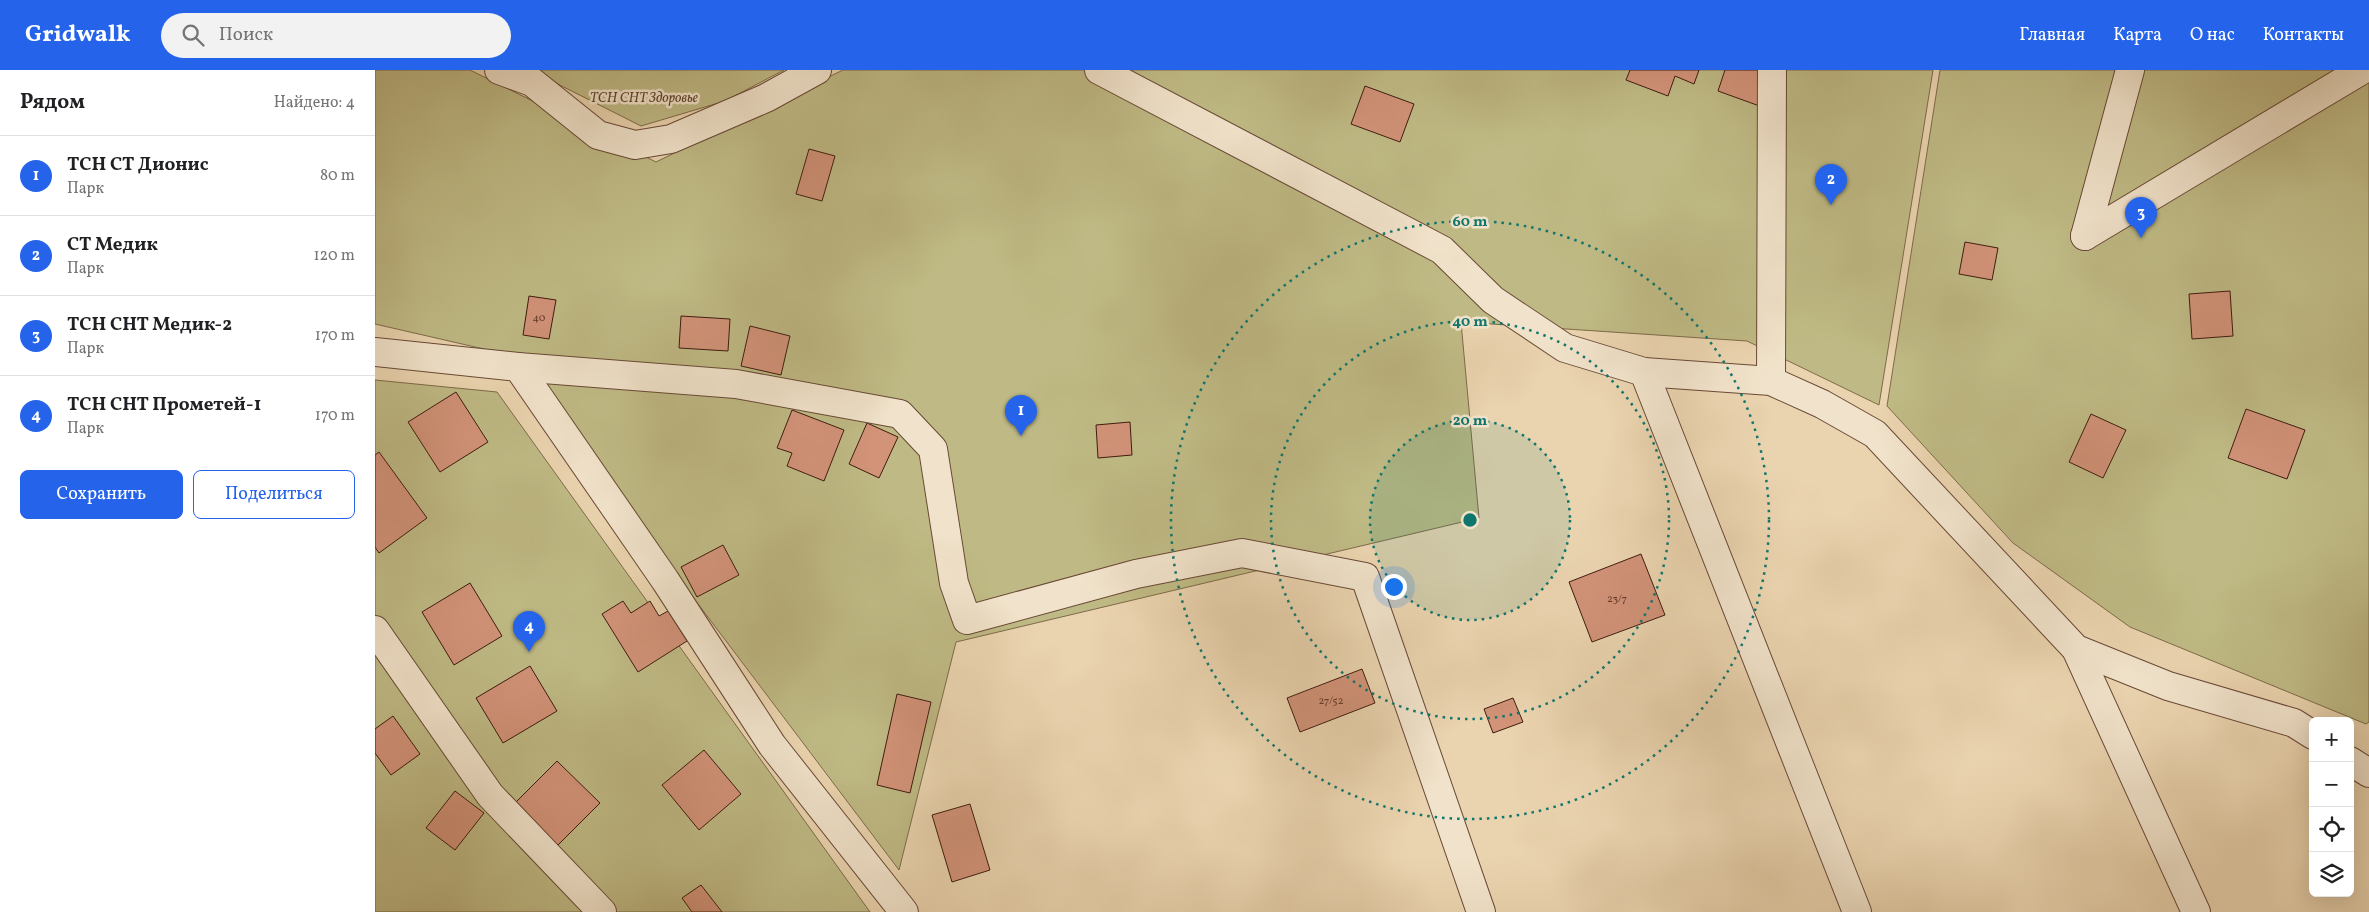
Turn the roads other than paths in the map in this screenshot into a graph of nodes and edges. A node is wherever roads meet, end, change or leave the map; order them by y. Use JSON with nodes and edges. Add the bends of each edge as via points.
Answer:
{"nodes":[{"id":1,"x":499,"y":70,"type":"edge"},
{"id":2,"x":817,"y":70,"type":"edge"},
{"id":3,"x":1099,"y":70,"type":"edge"},
{"id":4,"x":1772,"y":70,"type":"edge"},
{"id":5,"x":2129,"y":70,"type":"edge"},
{"id":6,"x":2362,"y":70,"type":"edge"},
{"id":7,"x":375,"y":352,"type":"edge"},
{"id":8,"x":518,"y":367,"type":"junction"},
{"id":9,"x":1644,"y":372,"type":"junction"},
{"id":10,"x":1771,"y":381,"type":"junction"},
{"id":11,"x":375,"y":630,"type":"edge"},
{"id":12,"x":2076,"y":649,"type":"junction"},
{"id":13,"x":2309,"y":733,"type":"edge"},
{"id":14,"x":602,"y":912,"type":"edge"},
{"id":15,"x":904,"y":912,"type":"edge"},
{"id":16,"x":1481,"y":912,"type":"edge"},
{"id":17,"x":1857,"y":912,"type":"edge"},
{"id":18,"x":2196,"y":912,"type":"edge"}],
"edges":[{"from":1,"to":2,"type":"street","via":[[532,82],[598,135],[635,145],[671,140],[766,98]]},
{"from":3,"to":9,"type":"street","via":[[1442,250],[1493,300],[1565,348]]},
{"from":4,"to":10,"type":"street"},
{"from":5,"to":6,"type":"street","via":[[2085,236]]},
{"from":7,"to":8,"type":"street"},
{"from":8,"to":15,"type":"street","via":[[665,580],[772,745]]},
{"from":8,"to":16,"type":"street","via":[[736,384],[900,414],[933,449],[954,584],[967,620],[1135,574],[1242,552],[1365,577]]},
{"from":9,"to":10,"type":"street"},
{"from":9,"to":17,"type":"street"},
{"from":10,"to":12,"type":"street","via":[[1822,404],[1875,434]]},
{"from":11,"to":14,"type":"street","via":[[491,795]]},
{"from":12,"to":13,"type":"street","via":[[2168,686],[2294,723]]},
{"from":12,"to":18,"type":"street"}]}
